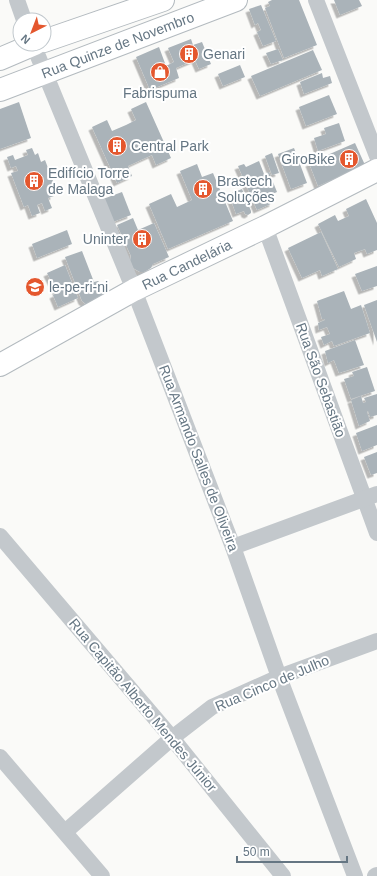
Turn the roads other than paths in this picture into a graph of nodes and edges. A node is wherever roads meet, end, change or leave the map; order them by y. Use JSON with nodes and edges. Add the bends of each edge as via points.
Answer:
{"nodes":[{"id":1,"x":17,"y":0,"type":"edge"},
{"id":2,"x":163,"y":0,"type":"edge"},
{"id":3,"x":236,"y":0,"type":"edge"},
{"id":4,"x":316,"y":0,"type":"edge"},
{"id":5,"x":21,"y":12,"type":"edge"},
{"id":6,"x":52,"y":38,"type":"edge"},
{"id":7,"x":16,"y":52,"type":"edge"},
{"id":8,"x":38,"y":52,"type":"edge"},
{"id":9,"x":0,"y":59,"type":"edge"},
{"id":10,"x":44,"y":74,"type":"junction"},
{"id":11,"x":0,"y":90,"type":"edge"},
{"id":12,"x":377,"y":156,"type":"edge"},
{"id":13,"x":377,"y":170,"type":"edge"},
{"id":14,"x":265,"y":227,"type":"junction"},
{"id":15,"x":134,"y":290,"type":"junction"},
{"id":16,"x":0,"y":365,"type":"edge"},
{"id":17,"x":370,"y":497,"type":"edge"},
{"id":18,"x":377,"y":533,"type":"edge"},
{"id":19,"x":0,"y":536,"type":"edge"},
{"id":20,"x":233,"y":547,"type":"junction"},
{"id":21,"x":377,"y":641,"type":"edge"},
{"id":22,"x":279,"y":677,"type":"junction"},
{"id":23,"x":172,"y":738,"type":"junction"},
{"id":24,"x":0,"y":758,"type":"edge"},
{"id":25,"x":64,"y":832,"type":"junction"},
{"id":26,"x":102,"y":876,"type":"edge"},
{"id":27,"x":283,"y":876,"type":"edge"},
{"id":28,"x":355,"y":876,"type":"edge"}],
"edges":[{"from":1,"to":5,"type":"street"},
{"from":2,"to":6,"type":"street","name":"Rua Quinze de Novembro"},
{"from":3,"to":10,"type":"street","name":"Rua Quinze de Novembro"},
{"from":4,"to":12,"type":"street"},
{"from":7,"to":9,"type":"street","name":"Rua Quinze de Novembro"},
{"from":8,"to":10,"type":"street","name":"Rua Armando Salles de Oliveira"},
{"from":10,"to":11,"type":"street","name":"Rua Quinze de Novembro"},
{"from":10,"to":15,"type":"street","name":"Rua Armando Salles de Oliveira"},
{"from":13,"to":14,"type":"street","name":"Rua Candelária"},
{"from":14,"to":15,"type":"street","name":"Rua Candelária"},
{"from":14,"to":17,"type":"street","name":"Rua São Sebastião"},
{"from":15,"to":16,"type":"street","name":"Rua Candelária"},
{"from":15,"to":20,"type":"street","name":"Rua Armando Salles de Oliveira"},
{"from":17,"to":18,"type":"street","name":"Rua São Sebastião"},
{"from":17,"to":20,"type":"street"},
{"from":19,"to":23,"type":"street","name":"Rua Capitão Alberto Mendes Júnior"},
{"from":20,"to":22,"type":"street","name":"Rua Armando Salles de Oliveira"},
{"from":21,"to":22,"type":"street","name":"Rua Cinco de Julho"},
{"from":22,"to":23,"type":"street","name":"Rua Cinco de Julho","via":[[212,707]]},
{"from":22,"to":28,"type":"street","name":"Rua Armando Salles de Oliveira"},
{"from":23,"to":25,"type":"street","name":"Rua Cinco de Julho"},
{"from":23,"to":27,"type":"street","name":"Rua Capitão Alberto Mendes Júnior"},
{"from":24,"to":25,"type":"street"},
{"from":25,"to":26,"type":"street"}]}
